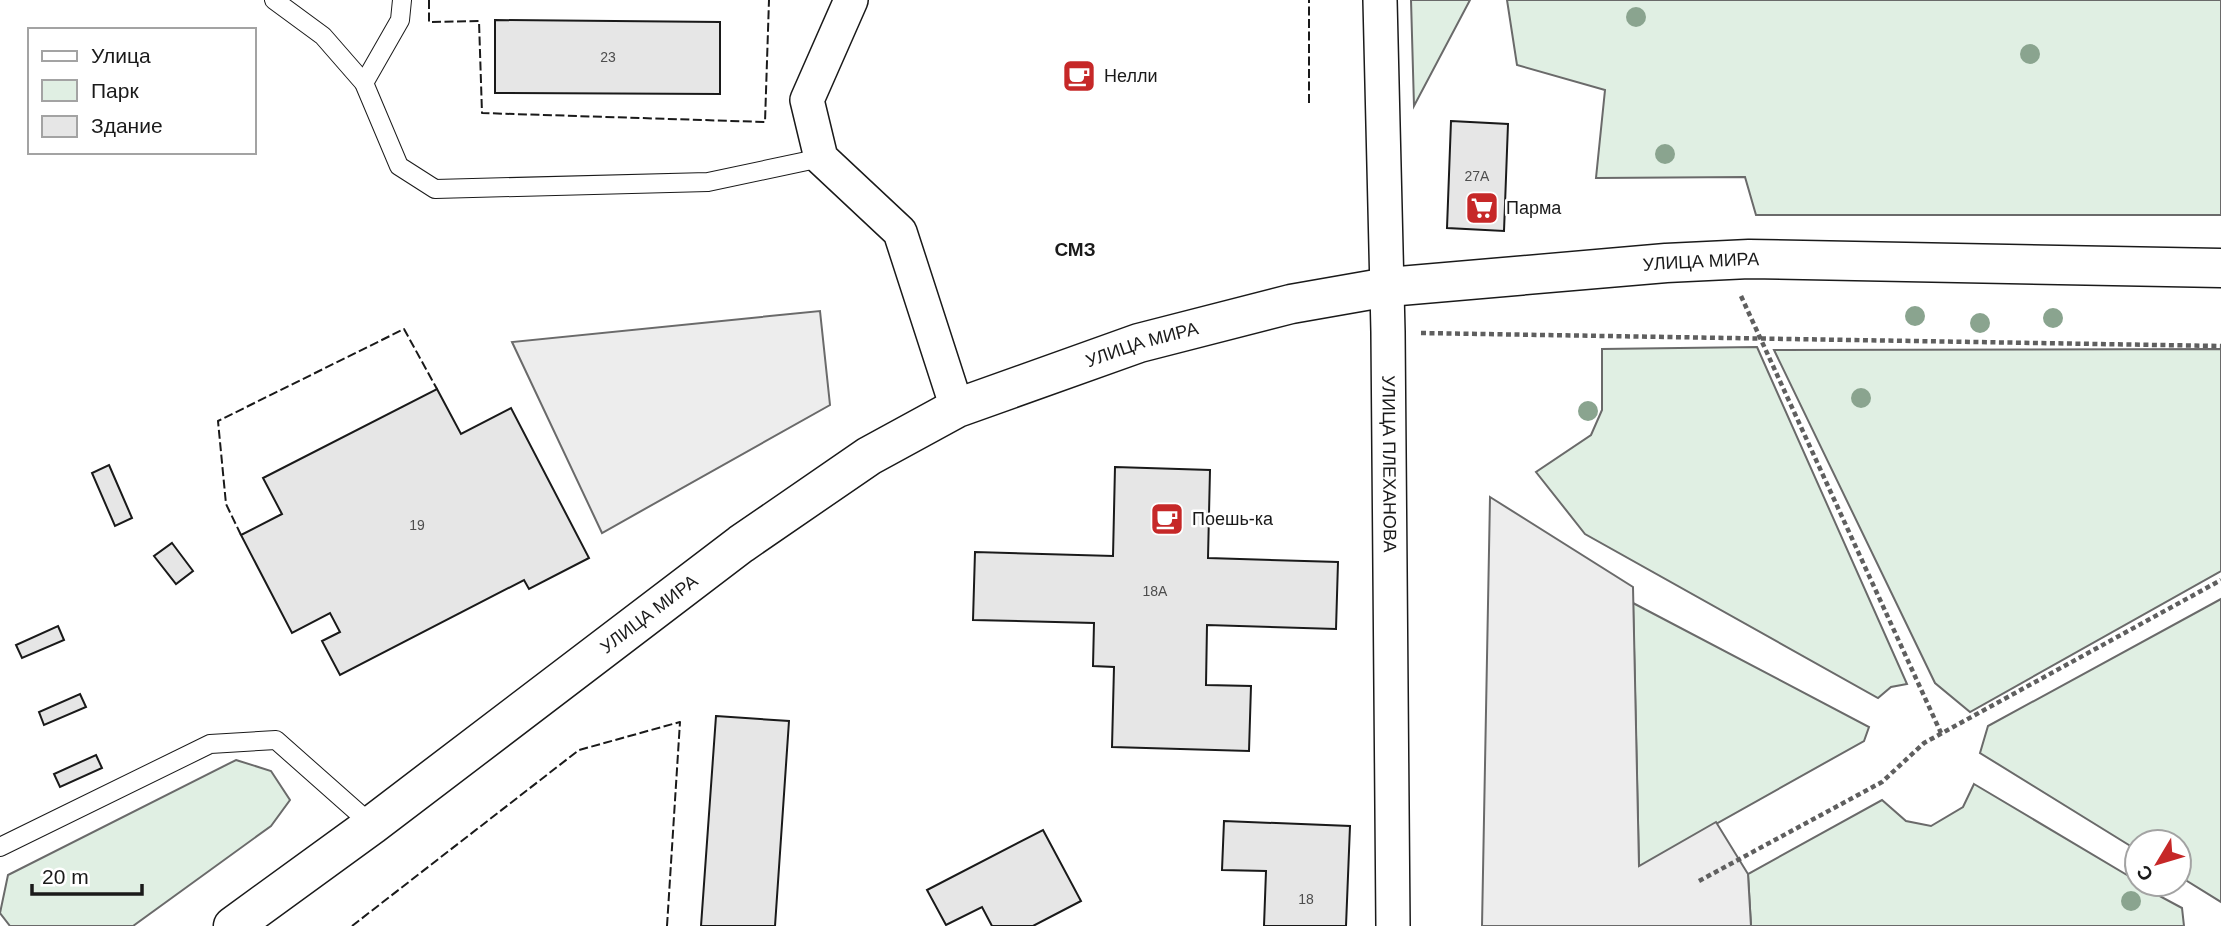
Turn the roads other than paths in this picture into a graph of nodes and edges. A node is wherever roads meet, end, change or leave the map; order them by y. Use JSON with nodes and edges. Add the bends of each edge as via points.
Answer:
{"nodes":[{"id":1,"x":274,"y":0,"type":"edge"},
{"id":2,"x":402,"y":0,"type":"edge"},
{"id":3,"x":851,"y":0,"type":"edge"},
{"id":4,"x":1380,"y":0,"type":"edge"},
{"id":5,"x":363,"y":83,"type":"junction"},
{"id":6,"x":821,"y":158,"type":"junction"},
{"id":7,"x":2221,"y":268,"type":"edge"},
{"id":8,"x":1388,"y":287,"type":"junction"},
{"id":9,"x":957,"y":408,"type":"junction"},
{"id":10,"x":372,"y":825,"type":"junction"},
{"id":11,"x":0,"y":847,"type":"edge"},
{"id":12,"x":233,"y":926,"type":"edge"},
{"id":13,"x":1393,"y":926,"type":"edge"}],
"edges":[{"from":1,"to":5,"type":"lane","via":[[323,36]]},
{"from":2,"to":5,"type":"lane","via":[[400,20]]},
{"from":3,"to":6,"type":"street","via":[[807,100]]},
{"from":4,"to":8,"type":"street","name":"УЛИЦА ПЛЕХАНОВА"},
{"from":5,"to":6,"type":"lane","via":[[399,166],[435,190],[708,182]]},
{"from":6,"to":9,"type":"street","via":[[900,232]]},
{"from":7,"to":8,"type":"highway","name":"УЛИЦА МИРА","via":[[1724,260]]},
{"from":8,"to":9,"type":"highway","name":"УЛИЦА МИРА","via":[[1291,304],[1139,342]]},
{"from":8,"to":13,"type":"street","name":"УЛИЦА ПЛЕХАНОВА"},
{"from":9,"to":10,"type":"highway","name":"УЛИЦА МИРА","via":[[869,456],[741,544]]},
{"from":10,"to":11,"type":"lane","via":[[276,740],[210,744]]},
{"from":10,"to":12,"type":"highway","name":"УЛИЦА МИРА"}]}
